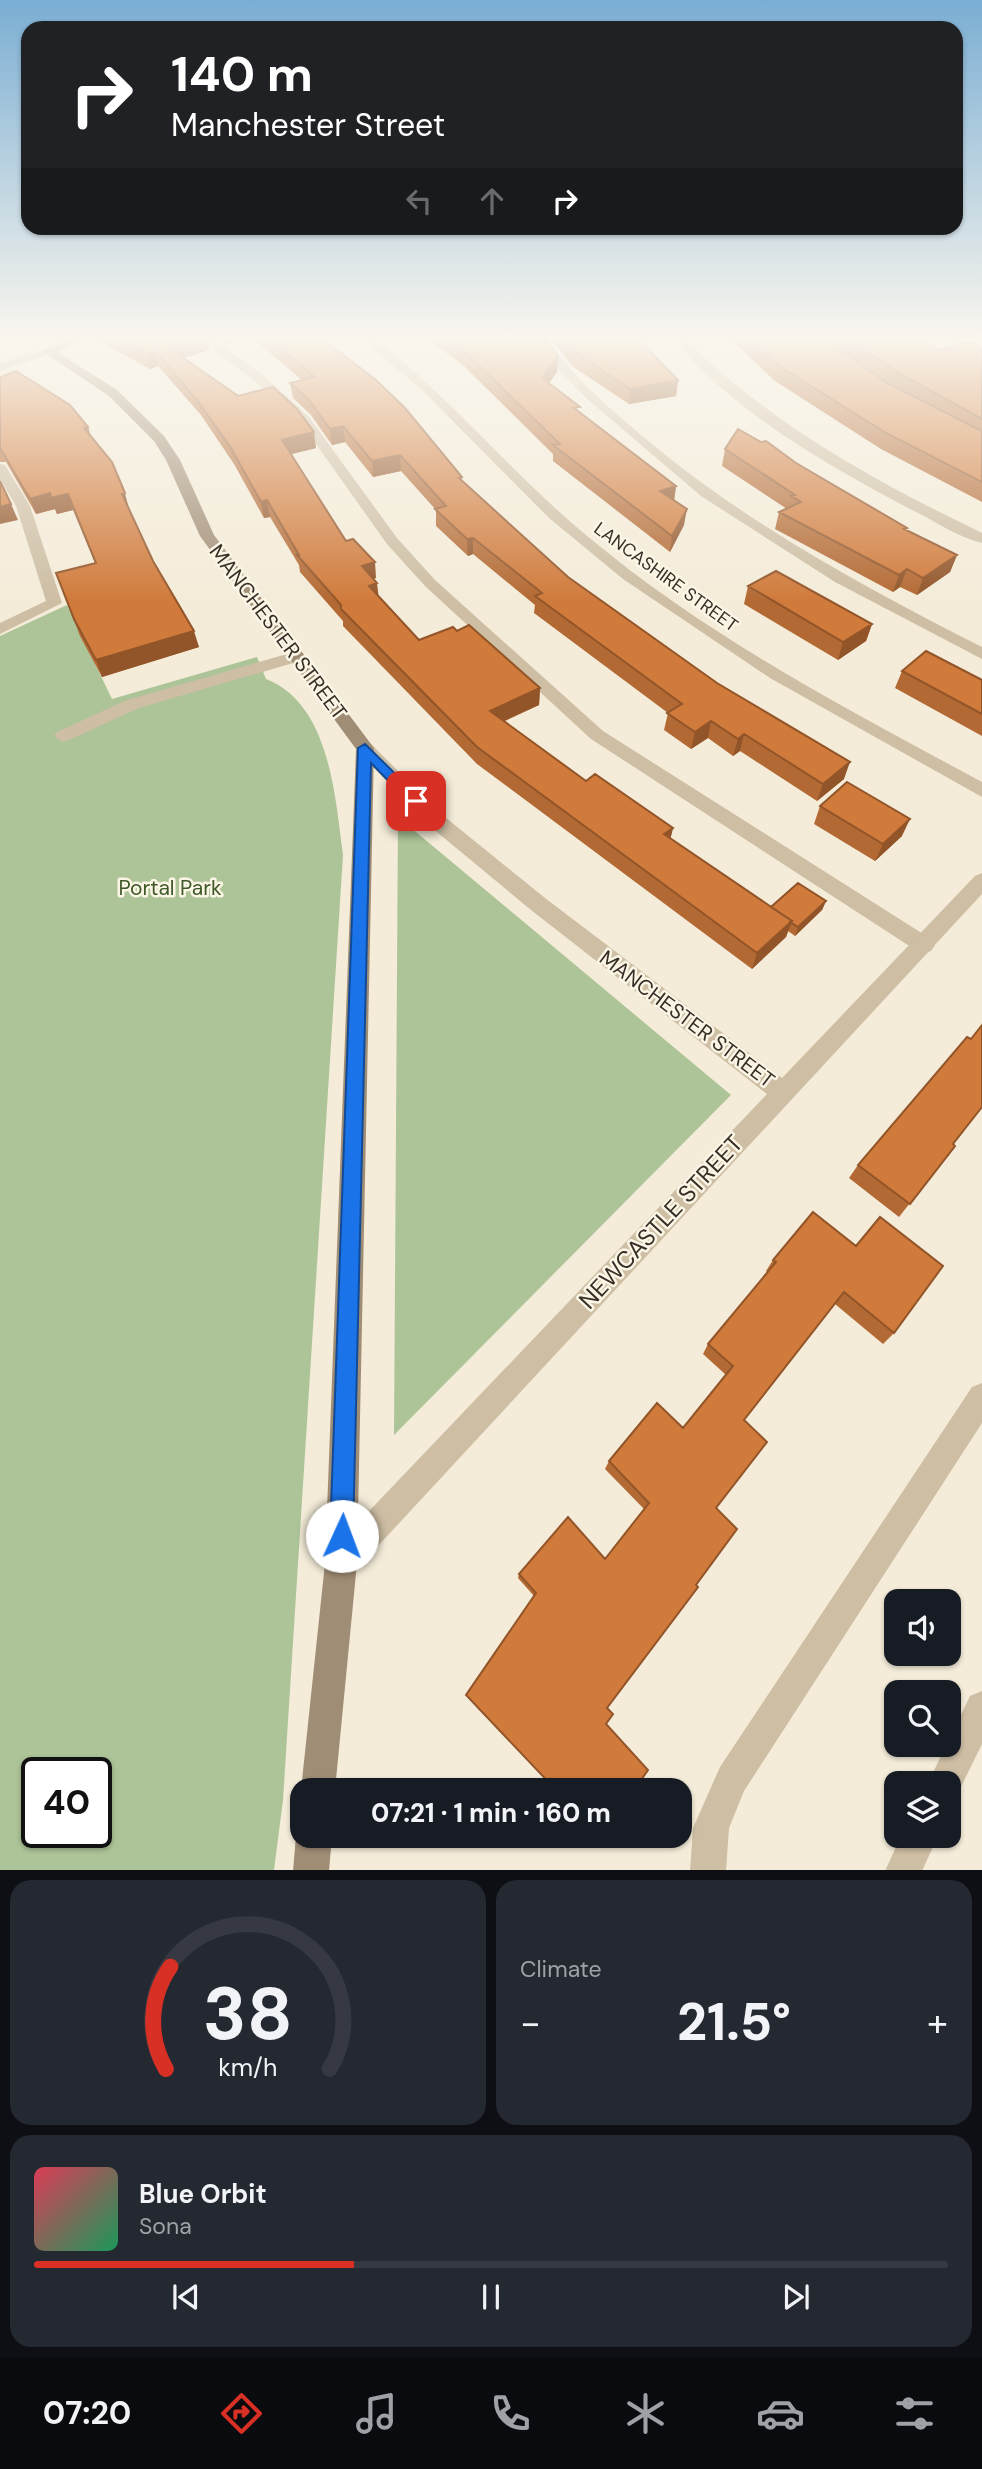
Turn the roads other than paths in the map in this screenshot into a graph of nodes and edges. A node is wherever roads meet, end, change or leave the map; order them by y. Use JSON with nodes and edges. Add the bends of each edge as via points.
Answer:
{"nodes":[{"id":1,"x":147,"y":427,"type":"edge"},
{"id":2,"x":310,"y":427,"type":"edge"},
{"id":3,"x":469,"y":427,"type":"edge"},
{"id":4,"x":626,"y":427,"type":"edge"},
{"id":5,"x":782,"y":427,"type":"edge"},
{"id":6,"x":0,"y":468,"type":"edge"},
{"id":7,"x":982,"y":539,"type":"edge"},
{"id":8,"x":0,"y":629,"type":"edge"},
{"id":9,"x":982,"y":654,"type":"edge"},
{"id":10,"x":294,"y":657,"type":"junction"},
{"id":11,"x":63,"y":736,"type":"dead end"},
{"id":12,"x":365,"y":748,"type":"junction"},
{"id":13,"x":982,"y":790,"type":"edge"},
{"id":14,"x":982,"y":881,"type":"edge"},
{"id":15,"x":924,"y":945,"type":"junction"},
{"id":16,"x":783,"y":1093,"type":"junction"},
{"id":17,"x":982,"y":1397,"type":"edge"},
{"id":18,"x":341,"y":1563,"type":"junction"},
{"id":19,"x":982,"y":1708,"type":"edge"},
{"id":20,"x":951,"y":1771,"type":"edge"},
{"id":21,"x":319,"y":1778,"type":"edge"},
{"id":22,"x":313,"y":1848,"type":"edge"},
{"id":23,"x":914,"y":1848,"type":"edge"},
{"id":24,"x":311,"y":1870,"type":"edge"},
{"id":25,"x":708,"y":1870,"type":"edge"},
{"id":26,"x":903,"y":1870,"type":"edge"}],
"edges":[{"from":1,"to":10,"type":"street","name":"MANCHESTER STREET","via":[[173,460],[207,536]]},
{"from":2,"to":15,"type":"street","via":[[362,502],[422,575],[597,735]]},
{"from":3,"to":13,"type":"street","name":"LANCASHIRE STREET","via":[[548,510],[670,608],[771,674]]},
{"from":4,"to":9,"type":"street","via":[[694,486],[798,556]]},
{"from":5,"to":7,"type":"street","via":[[906,502]]},
{"from":6,"to":8,"type":"street","via":[[23,506],[54,603]]},
{"from":10,"to":11,"type":"street","via":[[133,704]]},
{"from":10,"to":12,"type":"street","name":"MANCHESTER STREET"},
{"from":12,"to":16,"type":"street","name":"MANCHESTER STREET","via":[[433,818],[527,896]]},
{"from":12,"to":18,"type":"street"},
{"from":14,"to":15,"type":"street","name":"NEWCASTLE STREET"},
{"from":15,"to":16,"type":"street","name":"NEWCASTLE STREET"},
{"from":16,"to":18,"type":"street","name":"NEWCASTLE STREET"},
{"from":17,"to":25,"type":"street","via":[[732,1780],[711,1828]]},
{"from":18,"to":21,"type":"street"},
{"from":19,"to":20,"type":"street"},
{"from":22,"to":24,"type":"street"},
{"from":23,"to":26,"type":"street"}]}
